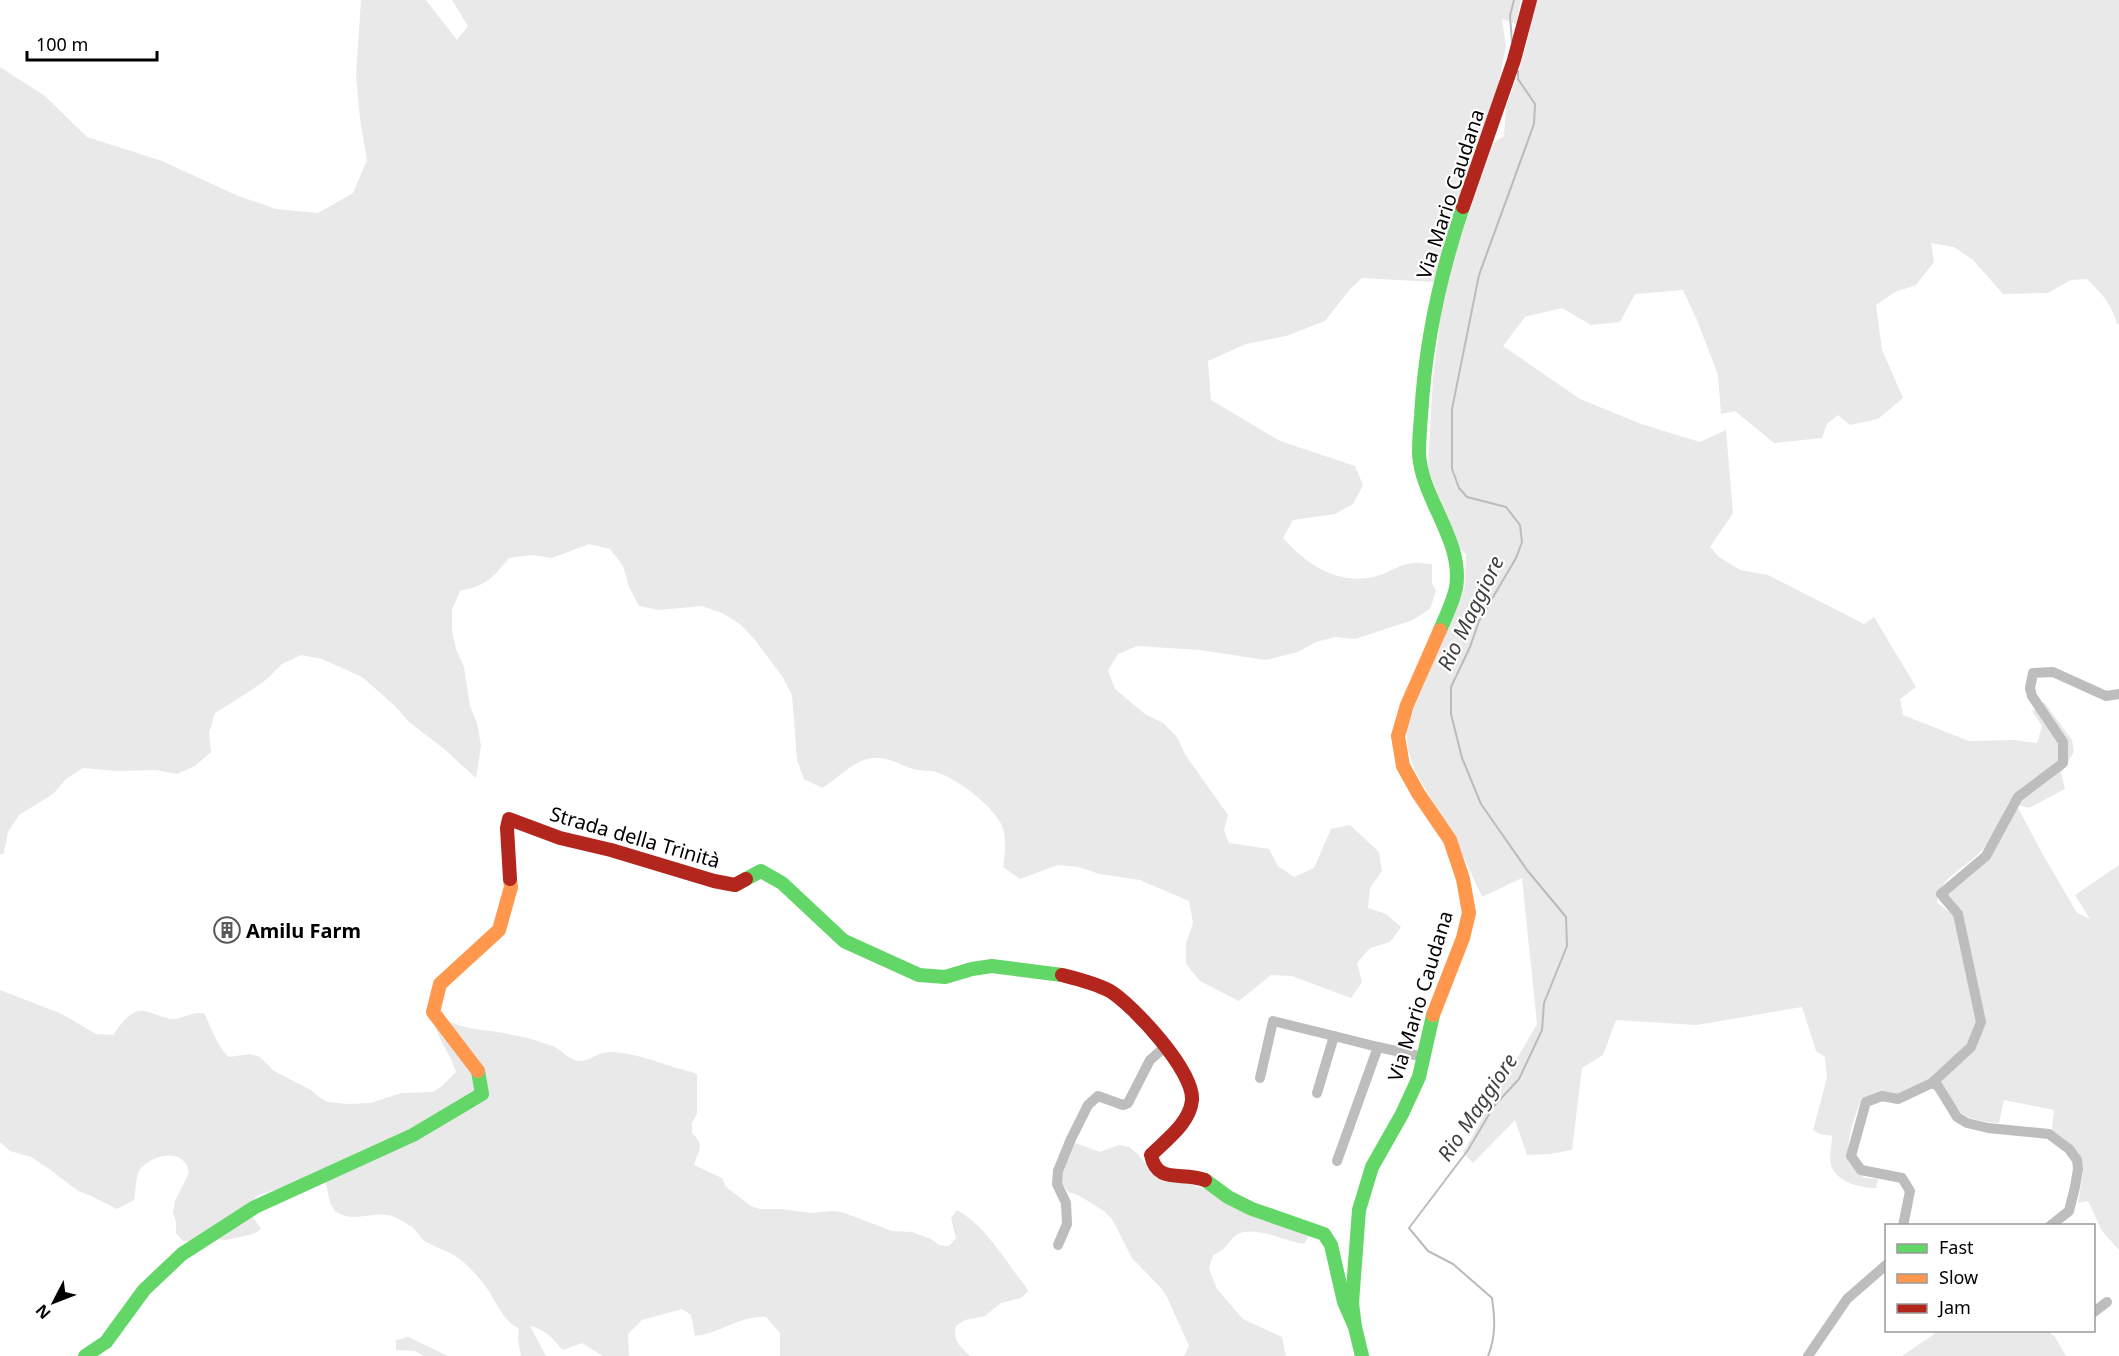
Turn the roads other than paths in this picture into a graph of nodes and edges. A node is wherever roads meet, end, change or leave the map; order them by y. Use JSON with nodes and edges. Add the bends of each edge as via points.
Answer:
{"nodes":[{"id":1,"x":1530,"y":0,"type":"edge"},
{"id":2,"x":2119,"y":694,"type":"edge"},
{"id":3,"x":1334,"y":1036,"type":"junction"},
{"id":4,"x":1165,"y":1047,"type":"junction"},
{"id":5,"x":1378,"y":1047,"type":"junction"},
{"id":6,"x":1424,"y":1057,"type":"junction"},
{"id":7,"x":1260,"y":1078,"type":"dead end"},
{"id":8,"x":1932,"y":1083,"type":"junction"},
{"id":9,"x":1317,"y":1093,"type":"dead end"},
{"id":10,"x":1337,"y":1161,"type":"dead end"},
{"id":11,"x":1904,"y":1224,"type":"edge"},
{"id":12,"x":2053,"y":1224,"type":"edge"},
{"id":13,"x":1059,"y":1245,"type":"dead end"},
{"id":14,"x":1885,"y":1267,"type":"edge"},
{"id":15,"x":2107,"y":1302,"type":"dead end"},
{"id":16,"x":2095,"y":1311,"type":"edge"},
{"id":17,"x":1355,"y":1327,"type":"junction"},
{"id":18,"x":85,"y":1356,"type":"edge"},
{"id":19,"x":1362,"y":1356,"type":"edge"},
{"id":20,"x":1808,"y":1356,"type":"edge"}],
"edges":[{"from":1,"to":6,"type":"street","name":"Via Mario Caudana","via":[[1516,55],[1455,230],[1439,289],[1423,380],[1419,454],[1425,484],[1449,540],[1456,586],[1398,736],[1403,766],[1449,840],[1468,913],[1463,938],[1434,1012]]},
{"from":2,"to":8,"type":"street","via":[[2106,696],[2053,672],[2033,673],[2032,696],[2063,742],[2063,763],[2018,796],[1986,856],[1941,894],[1958,914],[1981,1022],[1971,1047]]},
{"from":3,"to":5,"type":"street"},
{"from":3,"to":7,"type":"street","via":[[1273,1021]]},
{"from":3,"to":9,"type":"street"},
{"from":4,"to":13,"type":"street","via":[[1150,1060],[1128,1103],[1123,1106],[1098,1096],[1088,1105],[1058,1171],[1057,1184],[1066,1203],[1067,1224]]},
{"from":4,"to":17,"type":"street","name":"Strada della Trinità","via":[[1189,1083],[1192,1106],[1186,1120],[1151,1155],[1153,1165],[1162,1174],[1204,1179],[1251,1209],[1324,1234],[1331,1245],[1344,1302]]},
{"from":4,"to":18,"type":"street","name":"Strada della Trinità","via":[[1124,1002],[1101,986],[1047,972],[983,966],[943,979],[919,975],[844,941],[782,883],[761,871],[735,885],[714,881],[560,838],[509,819],[511,887],[499,930],[440,984],[433,1012],[478,1071],[482,1094],[413,1135],[255,1207],[182,1254],[144,1290],[106,1342]]},
{"from":5,"to":6,"type":"street"},
{"from":5,"to":10,"type":"street"},
{"from":6,"to":17,"type":"street","name":"Via Mario Caudana","via":[[1402,1114],[1372,1167],[1359,1210],[1352,1303]]},
{"from":8,"to":11,"type":"street","via":[[1898,1100],[1882,1096],[1866,1102],[1851,1156],[1861,1170],[1902,1178],[1910,1191]]},
{"from":8,"to":12,"type":"street","via":[[1938,1086],[1957,1117],[1967,1123],[2049,1134],[2069,1149],[2078,1169],[2073,1195],[2069,1211]]},
{"from":14,"to":20,"type":"street","via":[[1847,1299]]},
{"from":15,"to":16,"type":"street"},
{"from":17,"to":19,"type":"street","name":"Via Mario Caudana"}]}
